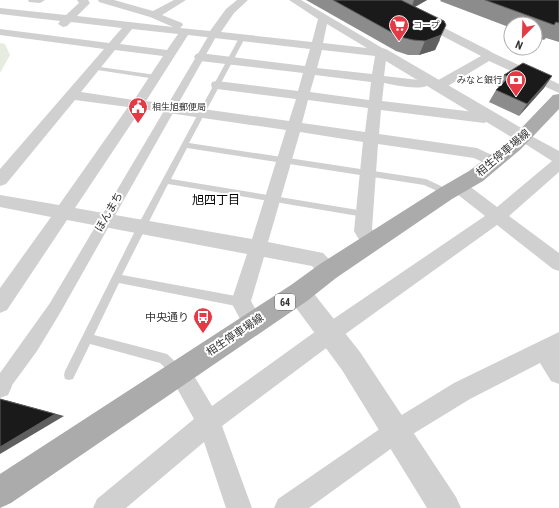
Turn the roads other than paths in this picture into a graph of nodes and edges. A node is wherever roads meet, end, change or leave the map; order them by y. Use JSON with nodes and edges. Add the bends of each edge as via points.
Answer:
{"nodes":[{"id":1,"x":33,"y":0,"type":"edge"},
{"id":2,"x":40,"y":0,"type":"edge"},
{"id":3,"x":82,"y":0,"type":"edge"},
{"id":4,"x":104,"y":0,"type":"edge"},
{"id":5,"x":181,"y":0,"type":"edge"},
{"id":6,"x":243,"y":0,"type":"edge"},
{"id":7,"x":294,"y":0,"type":"edge"},
{"id":8,"x":381,"y":0,"type":"edge"},
{"id":9,"x":15,"y":4,"type":"dead end"},
{"id":10,"x":2,"y":11,"type":"edge"},
{"id":11,"x":154,"y":16,"type":"junction"},
{"id":12,"x":324,"y":17,"type":"junction"},
{"id":13,"x":69,"y":19,"type":"junction"},
{"id":14,"x":130,"y":26,"type":"junction"},
{"id":15,"x":0,"y":32,"type":"edge"},
{"id":16,"x":189,"y":32,"type":"junction"},
{"id":17,"x":213,"y":35,"type":"junction"},
{"id":18,"x":242,"y":38,"type":"junction"},
{"id":19,"x":48,"y":39,"type":"junction"},
{"id":20,"x":318,"y":46,"type":"junction"},
{"id":21,"x":111,"y":47,"type":"junction"},
{"id":22,"x":381,"y":52,"type":"junction"},
{"id":23,"x":171,"y":54,"type":"junction"},
{"id":24,"x":489,"y":56,"type":"junction"},
{"id":25,"x":200,"y":57,"type":"junction"},
{"id":26,"x":229,"y":61,"type":"junction"},
{"id":27,"x":93,"y":68,"type":"junction"},
{"id":28,"x":311,"y":70,"type":"junction"},
{"id":29,"x":156,"y":77,"type":"junction"},
{"id":30,"x":378,"y":79,"type":"junction"},
{"id":31,"x":433,"y":84,"type":"junction"},
{"id":32,"x":217,"y":85,"type":"junction"},
{"id":33,"x":559,"y":88,"type":"edge"},
{"id":34,"x":71,"y":95,"type":"junction"},
{"id":35,"x":304,"y":96,"type":"junction"},
{"id":36,"x":559,"y":100,"type":"edge"},
{"id":37,"x":137,"y":105,"type":"junction"},
{"id":38,"x":375,"y":106,"type":"junction"},
{"id":39,"x":169,"y":109,"type":"junction"},
{"id":40,"x":201,"y":114,"type":"junction"},
{"id":41,"x":489,"y":116,"type":"junction"},
{"id":42,"x":295,"y":127,"type":"junction"},
{"id":43,"x":524,"y":137,"type":"junction"},
{"id":44,"x":372,"y":138,"type":"junction"},
{"id":45,"x":184,"y":145,"type":"junction"},
{"id":46,"x":559,"y":158,"type":"edge"},
{"id":47,"x":285,"y":160,"type":"junction"},
{"id":48,"x":493,"y":162,"type":"junction"},
{"id":49,"x":559,"y":163,"type":"edge"},
{"id":50,"x":367,"y":174,"type":"junction"},
{"id":51,"x":0,"y":180,"type":"edge"},
{"id":52,"x":166,"y":181,"type":"junction"},
{"id":53,"x":452,"y":190,"type":"junction"},
{"id":54,"x":273,"y":198,"type":"junction"},
{"id":55,"x":0,"y":201,"type":"edge"},
{"id":56,"x":64,"y":212,"type":"junction"},
{"id":57,"x":364,"y":214,"type":"junction"},
{"id":58,"x":498,"y":216,"type":"junction"},
{"id":59,"x":104,"y":220,"type":"junction"},
{"id":60,"x":142,"y":227,"type":"junction"},
{"id":61,"x":373,"y":242,"type":"junction"},
{"id":62,"x":258,"y":248,"type":"junction"},
{"id":63,"x":559,"y":263,"type":"edge"},
{"id":64,"x":328,"y":271,"type":"junction"},
{"id":65,"x":117,"y":278,"type":"junction"},
{"id":66,"x":299,"y":293,"type":"junction"},
{"id":67,"x":241,"y":302,"type":"junction"},
{"id":68,"x":0,"y":304,"type":"edge"},
{"id":69,"x":253,"y":323,"type":"junction"},
{"id":70,"x":330,"y":333,"type":"junction"},
{"id":71,"x":87,"y":338,"type":"junction"},
{"id":72,"x":551,"y":346,"type":"edge"},
{"id":73,"x":179,"y":372,"type":"junction"},
{"id":74,"x":559,"y":373,"type":"edge"},
{"id":75,"x":69,"y":375,"type":"dead end"},
{"id":76,"x":1,"y":386,"type":"edge"},
{"id":77,"x":209,"y":422,"type":"junction"},
{"id":78,"x":395,"y":432,"type":"junction"},
{"id":79,"x":0,"y":492,"type":"edge"},
{"id":80,"x":106,"y":508,"type":"edge"},
{"id":81,"x":239,"y":508,"type":"edge"},
{"id":82,"x":287,"y":508,"type":"edge"},
{"id":83,"x":445,"y":508,"type":"edge"}],
"edges":[{"from":1,"to":2,"type":"street"},
{"from":3,"to":13,"type":"street","via":[[85,3]]},
{"from":4,"to":11,"type":"street"},
{"from":5,"to":11,"type":"street"},
{"from":6,"to":17,"type":"street","via":[[230,11]]},
{"from":7,"to":12,"type":"street"},
{"from":8,"to":24,"type":"street"},
{"from":9,"to":10,"type":"street"},
{"from":10,"to":13,"type":"street"},
{"from":11,"to":16,"type":"street","via":[[186,28]]},
{"from":12,"to":20,"type":"street","via":[[318,36]]},
{"from":12,"to":22,"type":"street"},
{"from":13,"to":14,"type":"street"},
{"from":13,"to":19,"type":"street"},
{"from":14,"to":16,"type":"street"},
{"from":14,"to":21,"type":"street"},
{"from":15,"to":19,"type":"street"},
{"from":16,"to":17,"type":"street"},
{"from":16,"to":23,"type":"street"},
{"from":17,"to":18,"type":"street"},
{"from":17,"to":25,"type":"street","name":"ほんまち"},
{"from":18,"to":20,"type":"street"},
{"from":18,"to":26,"type":"lane"},
{"from":19,"to":21,"type":"street"},
{"from":20,"to":22,"type":"street"},
{"from":20,"to":28,"type":"street"},
{"from":21,"to":23,"type":"street"},
{"from":21,"to":27,"type":"street"},
{"from":22,"to":30,"type":"street"},
{"from":22,"to":31,"type":"street"},
{"from":23,"to":29,"type":"street"},
{"from":24,"to":31,"type":"street"},
{"from":24,"to":33,"type":"street"},
{"from":25,"to":26,"type":"street"},
{"from":25,"to":39,"type":"street","name":"ほんまち"},
{"from":26,"to":28,"type":"street"},
{"from":26,"to":32,"type":"lane"},
{"from":27,"to":29,"type":"lane"},
{"from":27,"to":34,"type":"street"},
{"from":28,"to":30,"type":"street"},
{"from":28,"to":35,"type":"street"},
{"from":29,"to":37,"type":"street"},
{"from":30,"to":31,"type":"street"},
{"from":30,"to":38,"type":"street"},
{"from":31,"to":41,"type":"street"},
{"from":32,"to":35,"type":"street"},
{"from":32,"to":40,"type":"lane"},
{"from":34,"to":37,"type":"street"},
{"from":34,"to":51,"type":"street"},
{"from":35,"to":38,"type":"street"},
{"from":35,"to":42,"type":"street"},
{"from":36,"to":43,"type":"main road","name":"相生停車場線","number":"64"},
{"from":37,"to":39,"type":"street"},
{"from":37,"to":56,"type":"street"},
{"from":38,"to":41,"type":"street","via":[[484,118]]},
{"from":38,"to":44,"type":"street"},
{"from":39,"to":40,"type":"street"},
{"from":39,"to":59,"type":"street","name":"ほんまち"},
{"from":40,"to":42,"type":"street"},
{"from":40,"to":45,"type":"lane"},
{"from":41,"to":43,"type":"street"},
{"from":42,"to":44,"type":"street"},
{"from":42,"to":47,"type":"street"},
{"from":43,"to":46,"type":"street"},
{"from":43,"to":48,"type":"main road","name":"相生停車場線","number":"64"},
{"from":44,"to":48,"type":"street","via":[[477,152]]},
{"from":44,"to":50,"type":"street"},
{"from":45,"to":47,"type":"lane"},
{"from":45,"to":52,"type":"lane"},
{"from":47,"to":50,"type":"lane"},
{"from":47,"to":54,"type":"street"},
{"from":48,"to":53,"type":"main road","name":"相生停車場線","number":"64"},
{"from":49,"to":58,"type":"street"},
{"from":50,"to":53,"type":"lane","via":[[426,182],[438,188]]},
{"from":50,"to":57,"type":"street"},
{"from":52,"to":54,"type":"lane"},
{"from":52,"to":60,"type":"lane"},
{"from":53,"to":58,"type":"street"},
{"from":53,"to":61,"type":"main road","name":"相生停車場線","number":"64"},
{"from":54,"to":57,"type":"lane"},
{"from":54,"to":62,"type":"street"},
{"from":55,"to":56,"type":"street"},
{"from":56,"to":59,"type":"street"},
{"from":56,"to":68,"type":"street"},
{"from":57,"to":61,"type":"street","via":[[363,231]]},
{"from":58,"to":63,"type":"street"},
{"from":58,"to":70,"type":"street"},
{"from":59,"to":60,"type":"street"},
{"from":59,"to":76,"type":"street","name":"ほんまち","via":[[51,314]]},
{"from":60,"to":62,"type":"street"},
{"from":60,"to":65,"type":"lane"},
{"from":61,"to":64,"type":"main road","name":"相生停車場線","number":"64"},
{"from":62,"to":64,"type":"street","via":[[317,259]]},
{"from":62,"to":67,"type":"street"},
{"from":64,"to":66,"type":"main road","name":"相生停車場線","number":"64"},
{"from":65,"to":67,"type":"lane"},
{"from":65,"to":71,"type":"lane"},
{"from":66,"to":69,"type":"main road","name":"相生停車場線","number":"64"},
{"from":66,"to":70,"type":"street"},
{"from":67,"to":69,"type":"street"},
{"from":69,"to":73,"type":"main road","name":"相生停車場線","number":"64"},
{"from":70,"to":77,"type":"street"},
{"from":70,"to":78,"type":"street","via":[[351,361]]},
{"from":71,"to":73,"type":"lane","via":[[163,358]]},
{"from":71,"to":75,"type":"lane"},
{"from":72,"to":74,"type":"street","via":[[550,358]]},
{"from":72,"to":78,"type":"street","via":[[462,392]]},
{"from":73,"to":77,"type":"street"},
{"from":73,"to":79,"type":"main road","name":"相生停車場線","number":"64"},
{"from":77,"to":80,"type":"street"},
{"from":77,"to":81,"type":"street"},
{"from":78,"to":82,"type":"street"},
{"from":78,"to":83,"type":"street"}]}
